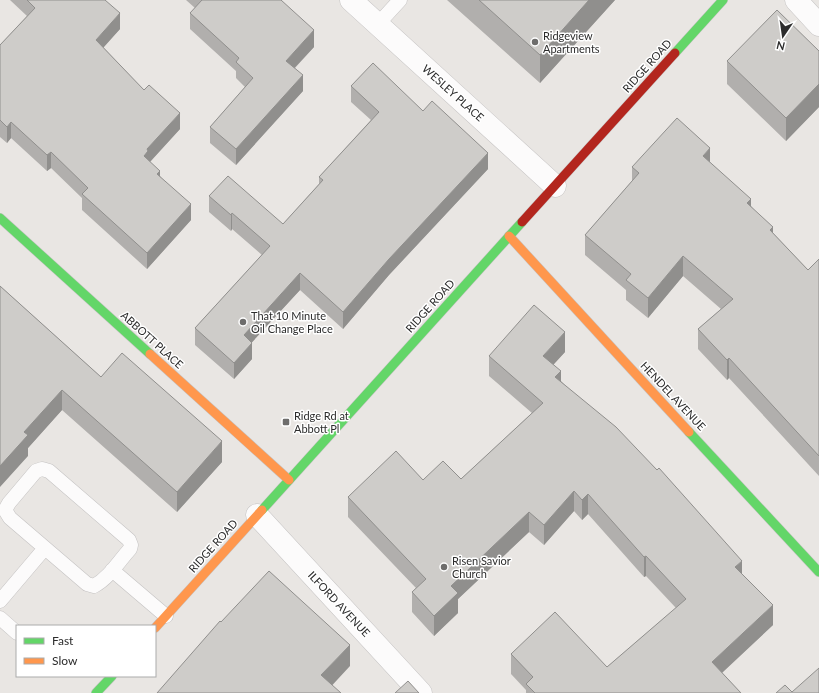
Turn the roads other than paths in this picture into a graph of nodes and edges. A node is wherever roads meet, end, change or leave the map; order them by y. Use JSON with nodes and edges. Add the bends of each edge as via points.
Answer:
{"nodes":[{"id":1,"x":351,"y":0,"type":"edge"},
{"id":2,"x":400,"y":0,"type":"edge"},
{"id":3,"x":723,"y":0,"type":"edge"},
{"id":4,"x":796,"y":0,"type":"edge"},
{"id":5,"x":378,"y":24,"type":"junction"},
{"id":6,"x":819,"y":25,"type":"edge"},
{"id":7,"x":555,"y":186,"type":"junction"},
{"id":8,"x":0,"y":218,"type":"edge"},
{"id":9,"x":509,"y":236,"type":"junction"},
{"id":10,"x":289,"y":480,"type":"junction"},
{"id":11,"x":257,"y":515,"type":"junction"},
{"id":12,"x":45,"y":548,"type":"junction"},
{"id":13,"x":112,"y":570,"type":"junction"},
{"id":14,"x":819,"y":572,"type":"edge"},
{"id":15,"x":0,"y":601,"type":"edge"},
{"id":16,"x":166,"y":616,"type":"junction"},
{"id":17,"x":0,"y":618,"type":"edge"},
{"id":18,"x":156,"y":627,"type":"edge"},
{"id":19,"x":16,"y":632,"type":"edge"},
{"id":20,"x":111,"y":677,"type":"edge"},
{"id":21,"x":96,"y":693,"type":"edge"},
{"id":22,"x":421,"y":693,"type":"edge"}],
"edges":[{"from":1,"to":5,"type":"street","name":"WESLEY PLACE"},
{"from":2,"to":5,"type":"lane"},
{"from":3,"to":7,"type":"main road","name":"RIDGE ROAD"},
{"from":4,"to":6,"type":"street"},
{"from":5,"to":7,"type":"street","name":"WESLEY PLACE"},
{"from":7,"to":9,"type":"main road","name":"RIDGE ROAD"},
{"from":8,"to":10,"type":"main road","name":"ABBOTT PLACE"},
{"from":9,"to":10,"type":"main road","name":"RIDGE ROAD"},
{"from":9,"to":14,"type":"main road","name":"HENDEL AVENUE"},
{"from":10,"to":11,"type":"main road","name":"RIDGE ROAD"},
{"from":11,"to":16,"type":"main road","name":"RIDGE ROAD"},
{"from":11,"to":22,"type":"street","name":"ILFORD AVENUE"},
{"from":12,"to":13,"type":"lane","via":[[87,584],[94,586],[100,583]]},
{"from":12,"to":13,"type":"lane","via":[[10,518],[5,510],[8,503],[36,471],[42,469],[49,471],[129,540],[130,549]]},
{"from":12,"to":15,"type":"lane"},
{"from":13,"to":16,"type":"lane"},
{"from":16,"to":18,"type":"main road","name":"RIDGE ROAD"},
{"from":17,"to":19,"type":"lane"},
{"from":20,"to":21,"type":"main road"}]}
